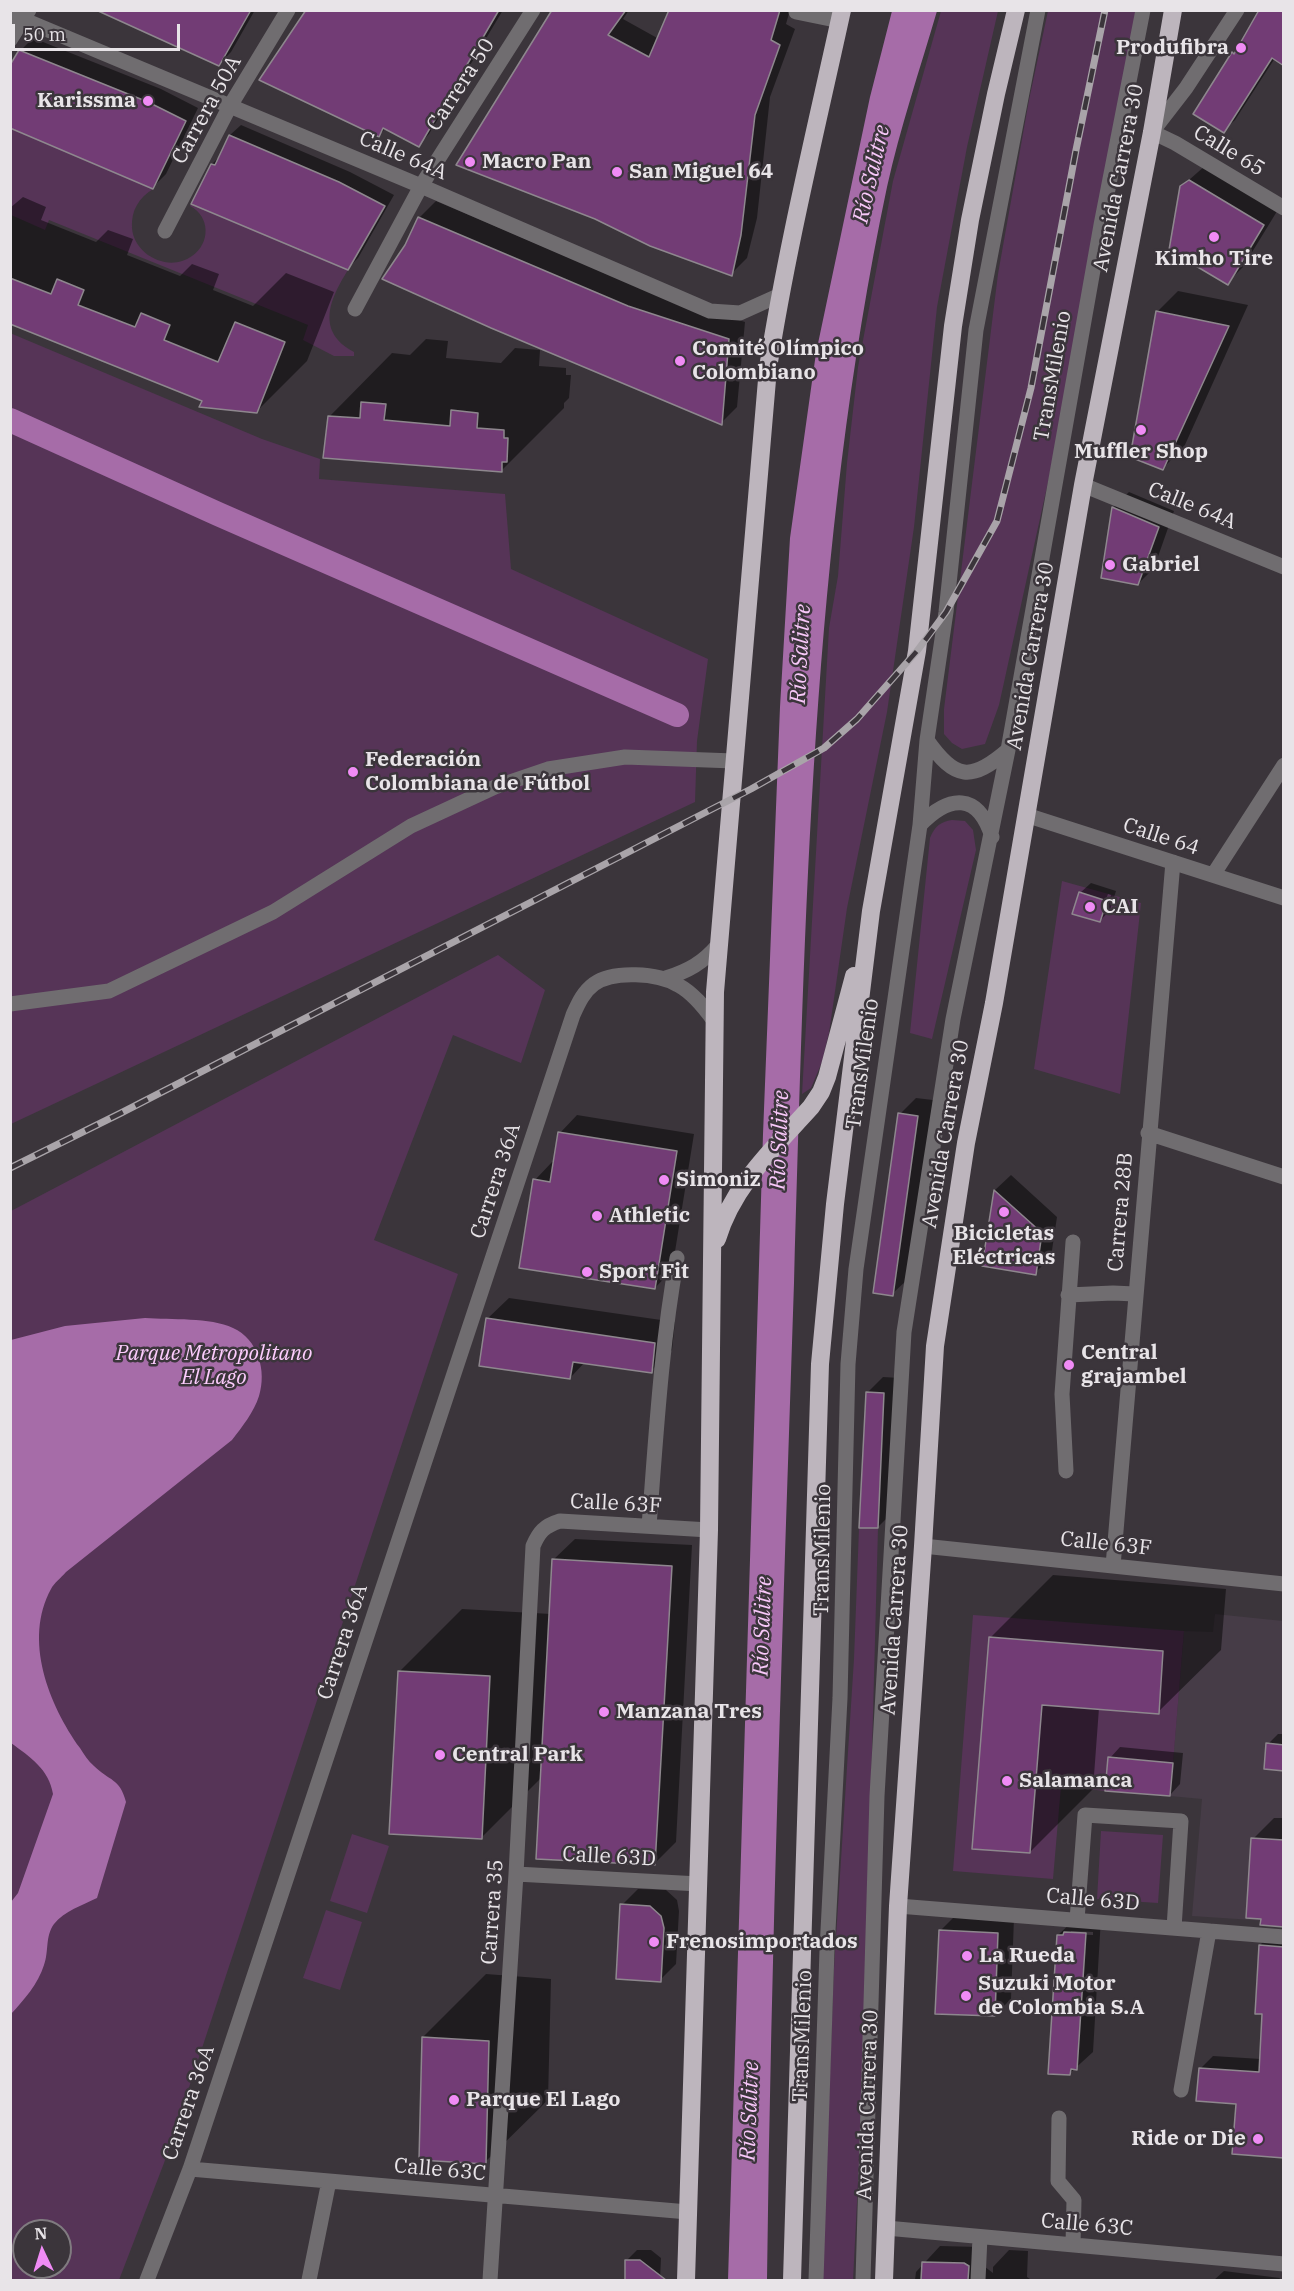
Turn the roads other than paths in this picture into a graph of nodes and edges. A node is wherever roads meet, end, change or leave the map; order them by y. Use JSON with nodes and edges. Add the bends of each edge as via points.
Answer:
{"nodes":[{"id":1,"x":288,"y":10,"type":"edge"},
{"id":2,"x":533,"y":10,"type":"edge"},
{"id":3,"x":1016,"y":10,"type":"edge"},
{"id":4,"x":1038,"y":10,"type":"edge"},
{"id":5,"x":1143,"y":10,"type":"edge"},
{"id":6,"x":1173,"y":10,"type":"edge"},
{"id":7,"x":1237,"y":10,"type":"edge"},
{"id":8,"x":796,"y":12,"type":"dead end"},
{"id":9,"x":21,"y":15,"type":"edge"},
{"id":10,"x":841,"y":16,"type":"edge"},
{"id":11,"x":10,"y":40,"type":"edge"},
{"id":12,"x":230,"y":106,"type":"junction"},
{"id":13,"x":1152,"y":132,"type":"junction"},
{"id":14,"x":422,"y":186,"type":"junction"},
{"id":15,"x":1284,"y":208,"type":"edge"},
{"id":16,"x":165,"y":231,"type":"dead end"},
{"id":17,"x":780,"y":296,"type":"junction"},
{"id":18,"x":355,"y":309,"type":"dead end"},
{"id":19,"x":1083,"y":485,"type":"junction"},
{"id":20,"x":1284,"y":567,"type":"edge"},
{"id":21,"x":927,"y":740,"type":"junction"},
{"id":22,"x":1008,"y":750,"type":"junction"},
{"id":23,"x":734,"y":761,"type":"junction"},
{"id":24,"x":1284,"y":765,"type":"edge"},
{"id":25,"x":1026,"y":815,"type":"junction"},
{"id":26,"x":920,"y":825,"type":"junction"},
{"id":27,"x":992,"y":837,"type":"junction"},
{"id":28,"x":1173,"y":862,"type":"junction"},
{"id":29,"x":1213,"y":875,"type":"junction"},
{"id":30,"x":1284,"y":898,"type":"edge"},
{"id":31,"x":871,"y":911,"type":"junction"},
{"id":32,"x":718,"y":945,"type":"junction"},
{"id":33,"x":666,"y":978,"type":"junction"},
{"id":34,"x":10,"y":1004,"type":"edge"},
{"id":35,"x":714,"y":1021,"type":"junction"},
{"id":36,"x":1148,"y":1133,"type":"junction"},
{"id":37,"x":1284,"y":1177,"type":"edge"},
{"id":38,"x":1073,"y":1242,"type":"dead end"},
{"id":39,"x":677,"y":1258,"type":"dead end"},
{"id":40,"x":711,"y":1260,"type":"junction"},
{"id":41,"x":1135,"y":1294,"type":"junction"},
{"id":42,"x":1068,"y":1295,"type":"junction"},
{"id":43,"x":1066,"y":1471,"type":"dead end"},
{"id":44,"x":649,"y":1526,"type":"junction"},
{"id":45,"x":709,"y":1530,"type":"junction"},
{"id":46,"x":533,"y":1546,"type":"joint"},
{"id":47,"x":923,"y":1546,"type":"junction"},
{"id":48,"x":1113,"y":1566,"type":"junction"},
{"id":49,"x":1284,"y":1584,"type":"edge"},
{"id":50,"x":516,"y":1874,"type":"junction"},
{"id":51,"x":699,"y":1884,"type":"junction"},
{"id":52,"x":898,"y":1906,"type":"junction"},
{"id":53,"x":1077,"y":1920,"type":"junction"},
{"id":54,"x":1174,"y":1928,"type":"junction"},
{"id":55,"x":1209,"y":1931,"type":"junction"},
{"id":56,"x":1284,"y":1937,"type":"edge"},
{"id":57,"x":1181,"y":2090,"type":"dead end"},
{"id":58,"x":1059,"y":2118,"type":"dead end"},
{"id":59,"x":190,"y":2169,"type":"junction"},
{"id":60,"x":329,"y":2181,"type":"junction"},
{"id":61,"x":496,"y":2196,"type":"junction"},
{"id":62,"x":688,"y":2212,"type":"junction"},
{"id":63,"x":886,"y":2228,"type":"junction"},
{"id":64,"x":980,"y":2236,"type":"junction"},
{"id":65,"x":1073,"y":2245,"type":"junction"},
{"id":66,"x":1284,"y":2264,"type":"edge"},
{"id":67,"x":147,"y":2280,"type":"edge"},
{"id":68,"x":309,"y":2280,"type":"edge"},
{"id":69,"x":490,"y":2280,"type":"edge"},
{"id":70,"x":686,"y":2280,"type":"edge"},
{"id":71,"x":792,"y":2280,"type":"edge"},
{"id":72,"x":816,"y":2280,"type":"edge"},
{"id":73,"x":863,"y":2280,"type":"edge"},
{"id":74,"x":884,"y":2280,"type":"edge"},
{"id":75,"x":978,"y":2280,"type":"edge"}],
"edges":[{"from":1,"to":12,"type":"street","name":"Carrera 50A"},
{"from":2,"to":14,"type":"street","name":"Carrera 50"},
{"from":3,"to":31,"type":"highway","via":[[970,220],[953,326],[917,651]]},
{"from":4,"to":21,"type":"street","name":"TransMilenio","via":[[976,330],[946,612]]},
{"from":5,"to":22,"type":"street","name":"TransMilenio"},
{"from":6,"to":13,"type":"highway","name":"Avenida Carrera 30"},
{"from":7,"to":13,"type":"street"},
{"from":8,"to":10,"type":"street"},
{"from":9,"to":11,"type":"street"},
{"from":9,"to":12,"type":"street","name":"Calle 64A"},
{"from":10,"to":17,"type":"highway"},
{"from":12,"to":14,"type":"street","name":"Calle 64A"},
{"from":12,"to":16,"type":"street","name":"Carrera 50A"},
{"from":13,"to":15,"type":"street","name":"Calle 65"},
{"from":13,"to":19,"type":"highway","name":"Avenida Carrera 30"},
{"from":14,"to":17,"type":"street","name":"Calle 64A","via":[[710,311],[740,313]]},
{"from":14,"to":18,"type":"street","name":"Carrera 50"},
{"from":17,"to":23,"type":"highway","via":[[768,368]]},
{"from":19,"to":20,"type":"street","name":"Calle 64A"},
{"from":19,"to":25,"type":"highway","name":"Avenida Carrera 30"},
{"from":21,"to":22,"type":"street","via":[[952,769],[978,771]]},
{"from":21,"to":26,"type":"street","name":"TransMilenio"},
{"from":22,"to":27,"type":"street","name":"TransMilenio"},
{"from":23,"to":32,"type":"highway"},
{"from":23,"to":34,"type":"street","via":[[625,757],[548,769],[495,787],[411,826],[273,912],[110,991]]},
{"from":24,"to":29,"type":"street"},
{"from":25,"to":28,"type":"street","name":"Calle 64"},
{"from":25,"to":47,"type":"highway","name":"Avenida Carrera 30","via":[[966,1143],[934,1346]]},
{"from":26,"to":27,"type":"street","via":[[947,804],[960,802],[986,819]]},
{"from":26,"to":72,"type":"street","name":"TransMilenio","via":[[856,1269],[848,1364],[840,1698]]},
{"from":27,"to":73,"type":"street","name":"TransMilenio","via":[[953,1019],[904,1332],[877,1796]]},
{"from":28,"to":29,"type":"street","name":"Calle 64"},
{"from":28,"to":36,"type":"street","name":"Carrera 28B"},
{"from":29,"to":30,"type":"street","name":"Calle 64"},
{"from":31,"to":40,"type":"highway","via":[[821,1092],[742,1185],[729,1206]]},
{"from":31,"to":71,"type":"highway","via":[[820,1364]]},
{"from":32,"to":33,"type":"street","via":[[697,965]]},
{"from":32,"to":35,"type":"highway"},
{"from":33,"to":35,"type":"street","via":[[680,985]]},
{"from":33,"to":59,"type":"street","name":"Carrera 36A","via":[[624,974],[607,978],[593,984],[580,998],[573,1015]]},
{"from":35,"to":40,"type":"highway"},
{"from":36,"to":37,"type":"street"},
{"from":36,"to":41,"type":"street","name":"Carrera 28B"},
{"from":38,"to":42,"type":"street"},
{"from":39,"to":44,"type":"street","via":[[668,1312]]},
{"from":40,"to":45,"type":"highway"},
{"from":41,"to":42,"type":"street"},
{"from":41,"to":48,"type":"street","name":"Carrera 28B"},
{"from":42,"to":43,"type":"street","via":[[1062,1394]]},
{"from":44,"to":45,"type":"street","name":"Calle 63F"},
{"from":44,"to":46,"type":"street","name":"Calle 63F","via":[[560,1521],[540,1532]]},
{"from":45,"to":51,"type":"highway"},
{"from":46,"to":50,"type":"street","name":"Carrera 35"},
{"from":47,"to":48,"type":"street","name":"Calle 63F"},
{"from":47,"to":52,"type":"highway","name":"Avenida Carrera 30"},
{"from":48,"to":49,"type":"street","name":"Calle 63F"},
{"from":50,"to":51,"type":"street","name":"Calle 63D"},
{"from":50,"to":61,"type":"street","name":"Carrera 35"},
{"from":51,"to":62,"type":"highway"},
{"from":52,"to":53,"type":"street","name":"Calle 63D"},
{"from":52,"to":63,"type":"highway","name":"Avenida Carrera 30"},
{"from":53,"to":54,"type":"street","name":"Calle 63D"},
{"from":53,"to":54,"type":"street","via":[[1085,1815],[1172,1820],[1181,1821]]},
{"from":54,"to":55,"type":"street","name":"Calle 63D"},
{"from":55,"to":56,"type":"street","name":"Calle 63D"},
{"from":55,"to":57,"type":"street"},
{"from":58,"to":65,"type":"street","via":[[1058,2181],[1074,2200]]},
{"from":59,"to":60,"type":"street","name":"Calle 63C"},
{"from":59,"to":67,"type":"street","name":"Carrera 36A"},
{"from":60,"to":61,"type":"street","name":"Calle 63C"},
{"from":60,"to":68,"type":"street"},
{"from":61,"to":62,"type":"street","name":"Calle 63C"},
{"from":61,"to":69,"type":"street","name":"Carrera 35"},
{"from":62,"to":70,"type":"highway"},
{"from":63,"to":64,"type":"street","name":"Calle 63C"},
{"from":63,"to":74,"type":"highway","name":"Avenida Carrera 30"},
{"from":64,"to":65,"type":"street","name":"Calle 63C"},
{"from":64,"to":75,"type":"street"},
{"from":65,"to":66,"type":"street","name":"Calle 63C"}]}
